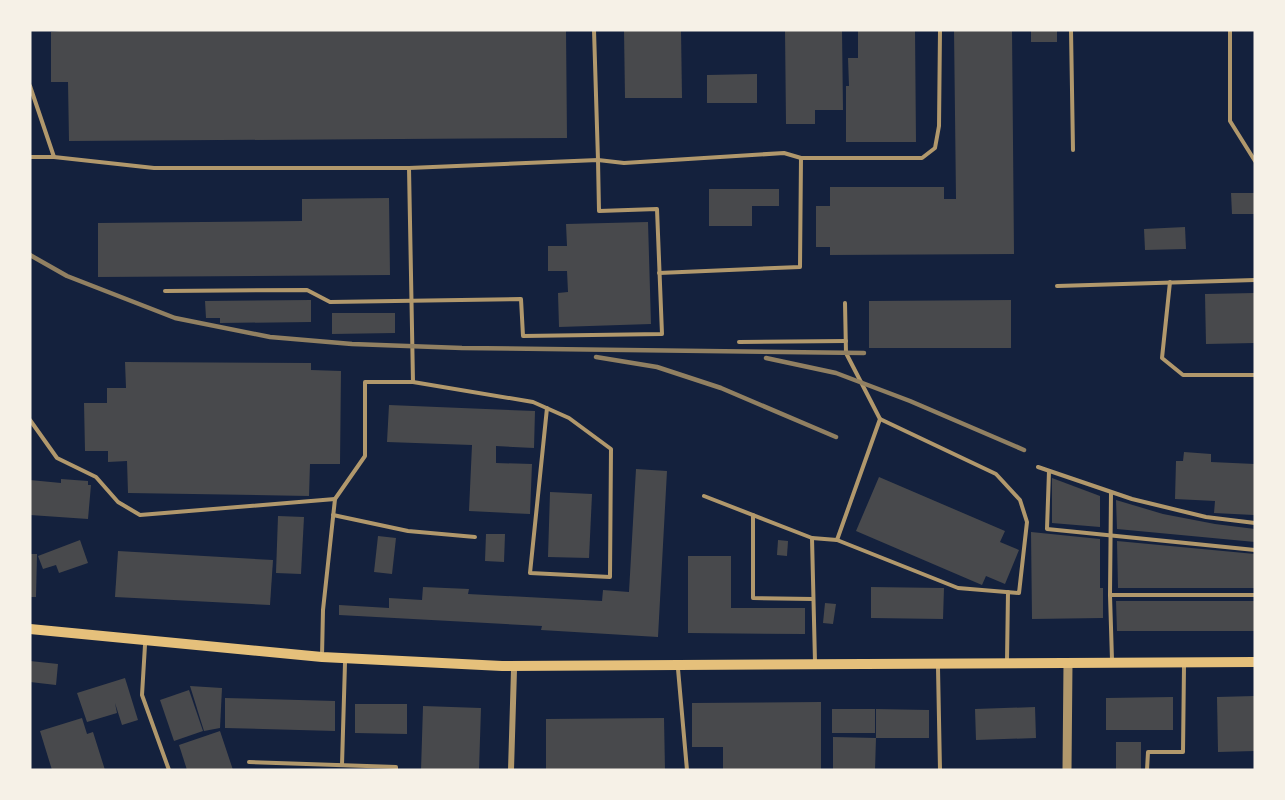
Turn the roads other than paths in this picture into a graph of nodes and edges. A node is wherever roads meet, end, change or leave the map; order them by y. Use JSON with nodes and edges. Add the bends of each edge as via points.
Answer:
{"nodes":[{"id":1,"x":594,"y":30,"type":"edge"},
{"id":2,"x":940,"y":30,"type":"edge"},
{"id":3,"x":1071,"y":30,"type":"edge"},
{"id":4,"x":1230,"y":30,"type":"edge"},
{"id":5,"x":30,"y":86,"type":"edge"},
{"id":6,"x":1073,"y":150,"type":"dead end"},
{"id":7,"x":30,"y":157,"type":"edge"},
{"id":8,"x":54,"y":157,"type":"junction"},
{"id":9,"x":801,"y":158,"type":"junction"},
{"id":10,"x":598,"y":160,"type":"junction"},
{"id":11,"x":1255,"y":161,"type":"edge"},
{"id":12,"x":409,"y":168,"type":"junction"},
{"id":13,"x":659,"y":273,"type":"junction"},
{"id":14,"x":1255,"y":280,"type":"edge"},
{"id":15,"x":1170,"y":282,"type":"junction"},
{"id":16,"x":1057,"y":286,"type":"dead end"},
{"id":17,"x":165,"y":291,"type":"dead end"},
{"id":18,"x":411,"y":302,"type":"junction"},
{"id":19,"x":845,"y":303,"type":"dead end"},
{"id":20,"x":846,"y":340,"type":"junction"},
{"id":21,"x":739,"y":342,"type":"dead end"},
{"id":22,"x":1255,"y":375,"type":"edge"},
{"id":23,"x":413,"y":382,"type":"junction"},
{"id":24,"x":547,"y":408,"type":"junction"},
{"id":25,"x":880,"y":419,"type":"junction"},
{"id":26,"x":30,"y":420,"type":"edge"},
{"id":27,"x":1038,"y":467,"type":"dead end"},
{"id":28,"x":1049,"y":471,"type":"junction"},
{"id":29,"x":1111,"y":493,"type":"junction"},
{"id":30,"x":704,"y":496,"type":"dead end"},
{"id":31,"x":335,"y":499,"type":"junction"},
{"id":32,"x":333,"y":515,"type":"junction"},
{"id":33,"x":753,"y":515,"type":"junction"},
{"id":34,"x":1255,"y":523,"type":"edge"},
{"id":35,"x":1112,"y":534,"type":"junction"},
{"id":36,"x":475,"y":537,"type":"dead end"},
{"id":37,"x":812,"y":538,"type":"junction"},
{"id":38,"x":837,"y":540,"type":"junction"},
{"id":39,"x":1255,"y":550,"type":"edge"},
{"id":40,"x":1008,"y":592,"type":"junction"},
{"id":41,"x":1110,"y":595,"type":"junction"},
{"id":42,"x":1255,"y":595,"type":"edge"},
{"id":43,"x":813,"y":599,"type":"junction"},
{"id":44,"x":30,"y":632,"type":"edge"},
{"id":45,"x":145,"y":643,"type":"junction"},
{"id":46,"x":322,"y":657,"type":"junction"},
{"id":47,"x":345,"y":663,"type":"junction"},
{"id":48,"x":1007,"y":664,"type":"junction"},
{"id":49,"x":1112,"y":664,"type":"junction"},
{"id":50,"x":1255,"y":664,"type":"edge"},
{"id":51,"x":1069,"y":666,"type":"junction"},
{"id":52,"x":1184,"y":666,"type":"junction"},
{"id":53,"x":815,"y":667,"type":"junction"},
{"id":54,"x":514,"y":668,"type":"junction"},
{"id":55,"x":938,"y":668,"type":"junction"},
{"id":56,"x":678,"y":669,"type":"junction"},
{"id":57,"x":249,"y":762,"type":"dead end"},
{"id":58,"x":342,"y":765,"type":"junction"},
{"id":59,"x":169,"y":770,"type":"edge"},
{"id":60,"x":396,"y":770,"type":"edge"},
{"id":61,"x":510,"y":770,"type":"edge"},
{"id":62,"x":687,"y":770,"type":"edge"},
{"id":63,"x":940,"y":770,"type":"edge"},
{"id":64,"x":1067,"y":770,"type":"edge"},
{"id":65,"x":1147,"y":770,"type":"edge"}],
"edges":[{"from":1,"to":10,"type":"lane"},
{"from":2,"to":9,"type":"lane","via":[[939,126],[935,148],[922,158]]},
{"from":3,"to":6,"type":"lane"},
{"from":4,"to":11,"type":"lane","via":[[1230,120]]},
{"from":5,"to":8,"type":"lane"},
{"from":7,"to":8,"type":"lane"},
{"from":8,"to":12,"type":"lane","via":[[154,168]]},
{"from":9,"to":10,"type":"lane","via":[[784,153],[624,163]]},
{"from":9,"to":13,"type":"lane","via":[[800,267]]},
{"from":10,"to":12,"type":"lane"},
{"from":10,"to":13,"type":"lane","via":[[599,211],[657,210]]},
{"from":12,"to":18,"type":"lane"},
{"from":13,"to":18,"type":"lane","via":[[662,334],[523,336],[521,299]]},
{"from":14,"to":15,"type":"lane"},
{"from":15,"to":16,"type":"lane"},
{"from":15,"to":22,"type":"lane","via":[[1162,358],[1183,375]]},
{"from":17,"to":18,"type":"lane","via":[[307,290],[330,303]]},
{"from":18,"to":23,"type":"lane"},
{"from":19,"to":20,"type":"lane"},
{"from":20,"to":21,"type":"lane"},
{"from":20,"to":25,"type":"lane","via":[[846,353]]},
{"from":23,"to":24,"type":"lane","via":[[532,402]]},
{"from":23,"to":31,"type":"lane","via":[[365,382],[365,456]]},
{"from":24,"to":24,"type":"lane","via":[[530,573],[610,578],[611,449],[569,418]]},
{"from":25,"to":38,"type":"lane"},
{"from":25,"to":40,"type":"lane","via":[[996,474],[1020,500],[1027,522],[1019,593]]},
{"from":26,"to":31,"type":"lane","via":[[57,458],[96,477],[118,502],[140,515]]},
{"from":27,"to":28,"type":"lane"},
{"from":28,"to":29,"type":"lane"},
{"from":28,"to":35,"type":"lane","via":[[1047,529]]},
{"from":29,"to":34,"type":"lane","via":[[1206,517]]},
{"from":29,"to":35,"type":"lane"},
{"from":30,"to":33,"type":"lane"},
{"from":31,"to":32,"type":"lane"},
{"from":32,"to":36,"type":"lane","via":[[408,531]]},
{"from":32,"to":46,"type":"lane"},
{"from":33,"to":37,"type":"lane"},
{"from":33,"to":43,"type":"lane","via":[[753,598]]},
{"from":35,"to":39,"type":"lane"},
{"from":35,"to":41,"type":"lane"},
{"from":37,"to":38,"type":"lane"},
{"from":37,"to":43,"type":"lane"},
{"from":38,"to":40,"type":"lane","via":[[958,588]]},
{"from":40,"to":48,"type":"lane"},
{"from":41,"to":42,"type":"lane"},
{"from":41,"to":49,"type":"lane"},
{"from":43,"to":53,"type":"lane"},
{"from":44,"to":45,"type":"main road"},
{"from":45,"to":46,"type":"main road"},
{"from":45,"to":47,"type":"main road"},
{"from":45,"to":59,"type":"lane","via":[[142,695]]},
{"from":46,"to":54,"type":"main road"},
{"from":47,"to":54,"type":"main road"},
{"from":47,"to":58,"type":"lane"},
{"from":48,"to":51,"type":"main road"},
{"from":48,"to":53,"type":"main road"},
{"from":49,"to":50,"type":"main road"},
{"from":49,"to":51,"type":"main road"},
{"from":50,"to":52,"type":"main road"},
{"from":51,"to":52,"type":"main road"},
{"from":51,"to":55,"type":"main road"},
{"from":51,"to":64,"type":"street"},
{"from":52,"to":65,"type":"lane","via":[[1183,752],[1148,752]]},
{"from":53,"to":54,"type":"main road"},
{"from":53,"to":55,"type":"main road"},
{"from":53,"to":56,"type":"main road"},
{"from":54,"to":56,"type":"main road"},
{"from":54,"to":61,"type":"street"},
{"from":55,"to":63,"type":"lane"},
{"from":56,"to":62,"type":"lane"},
{"from":57,"to":58,"type":"lane"},
{"from":58,"to":60,"type":"lane"}]}
